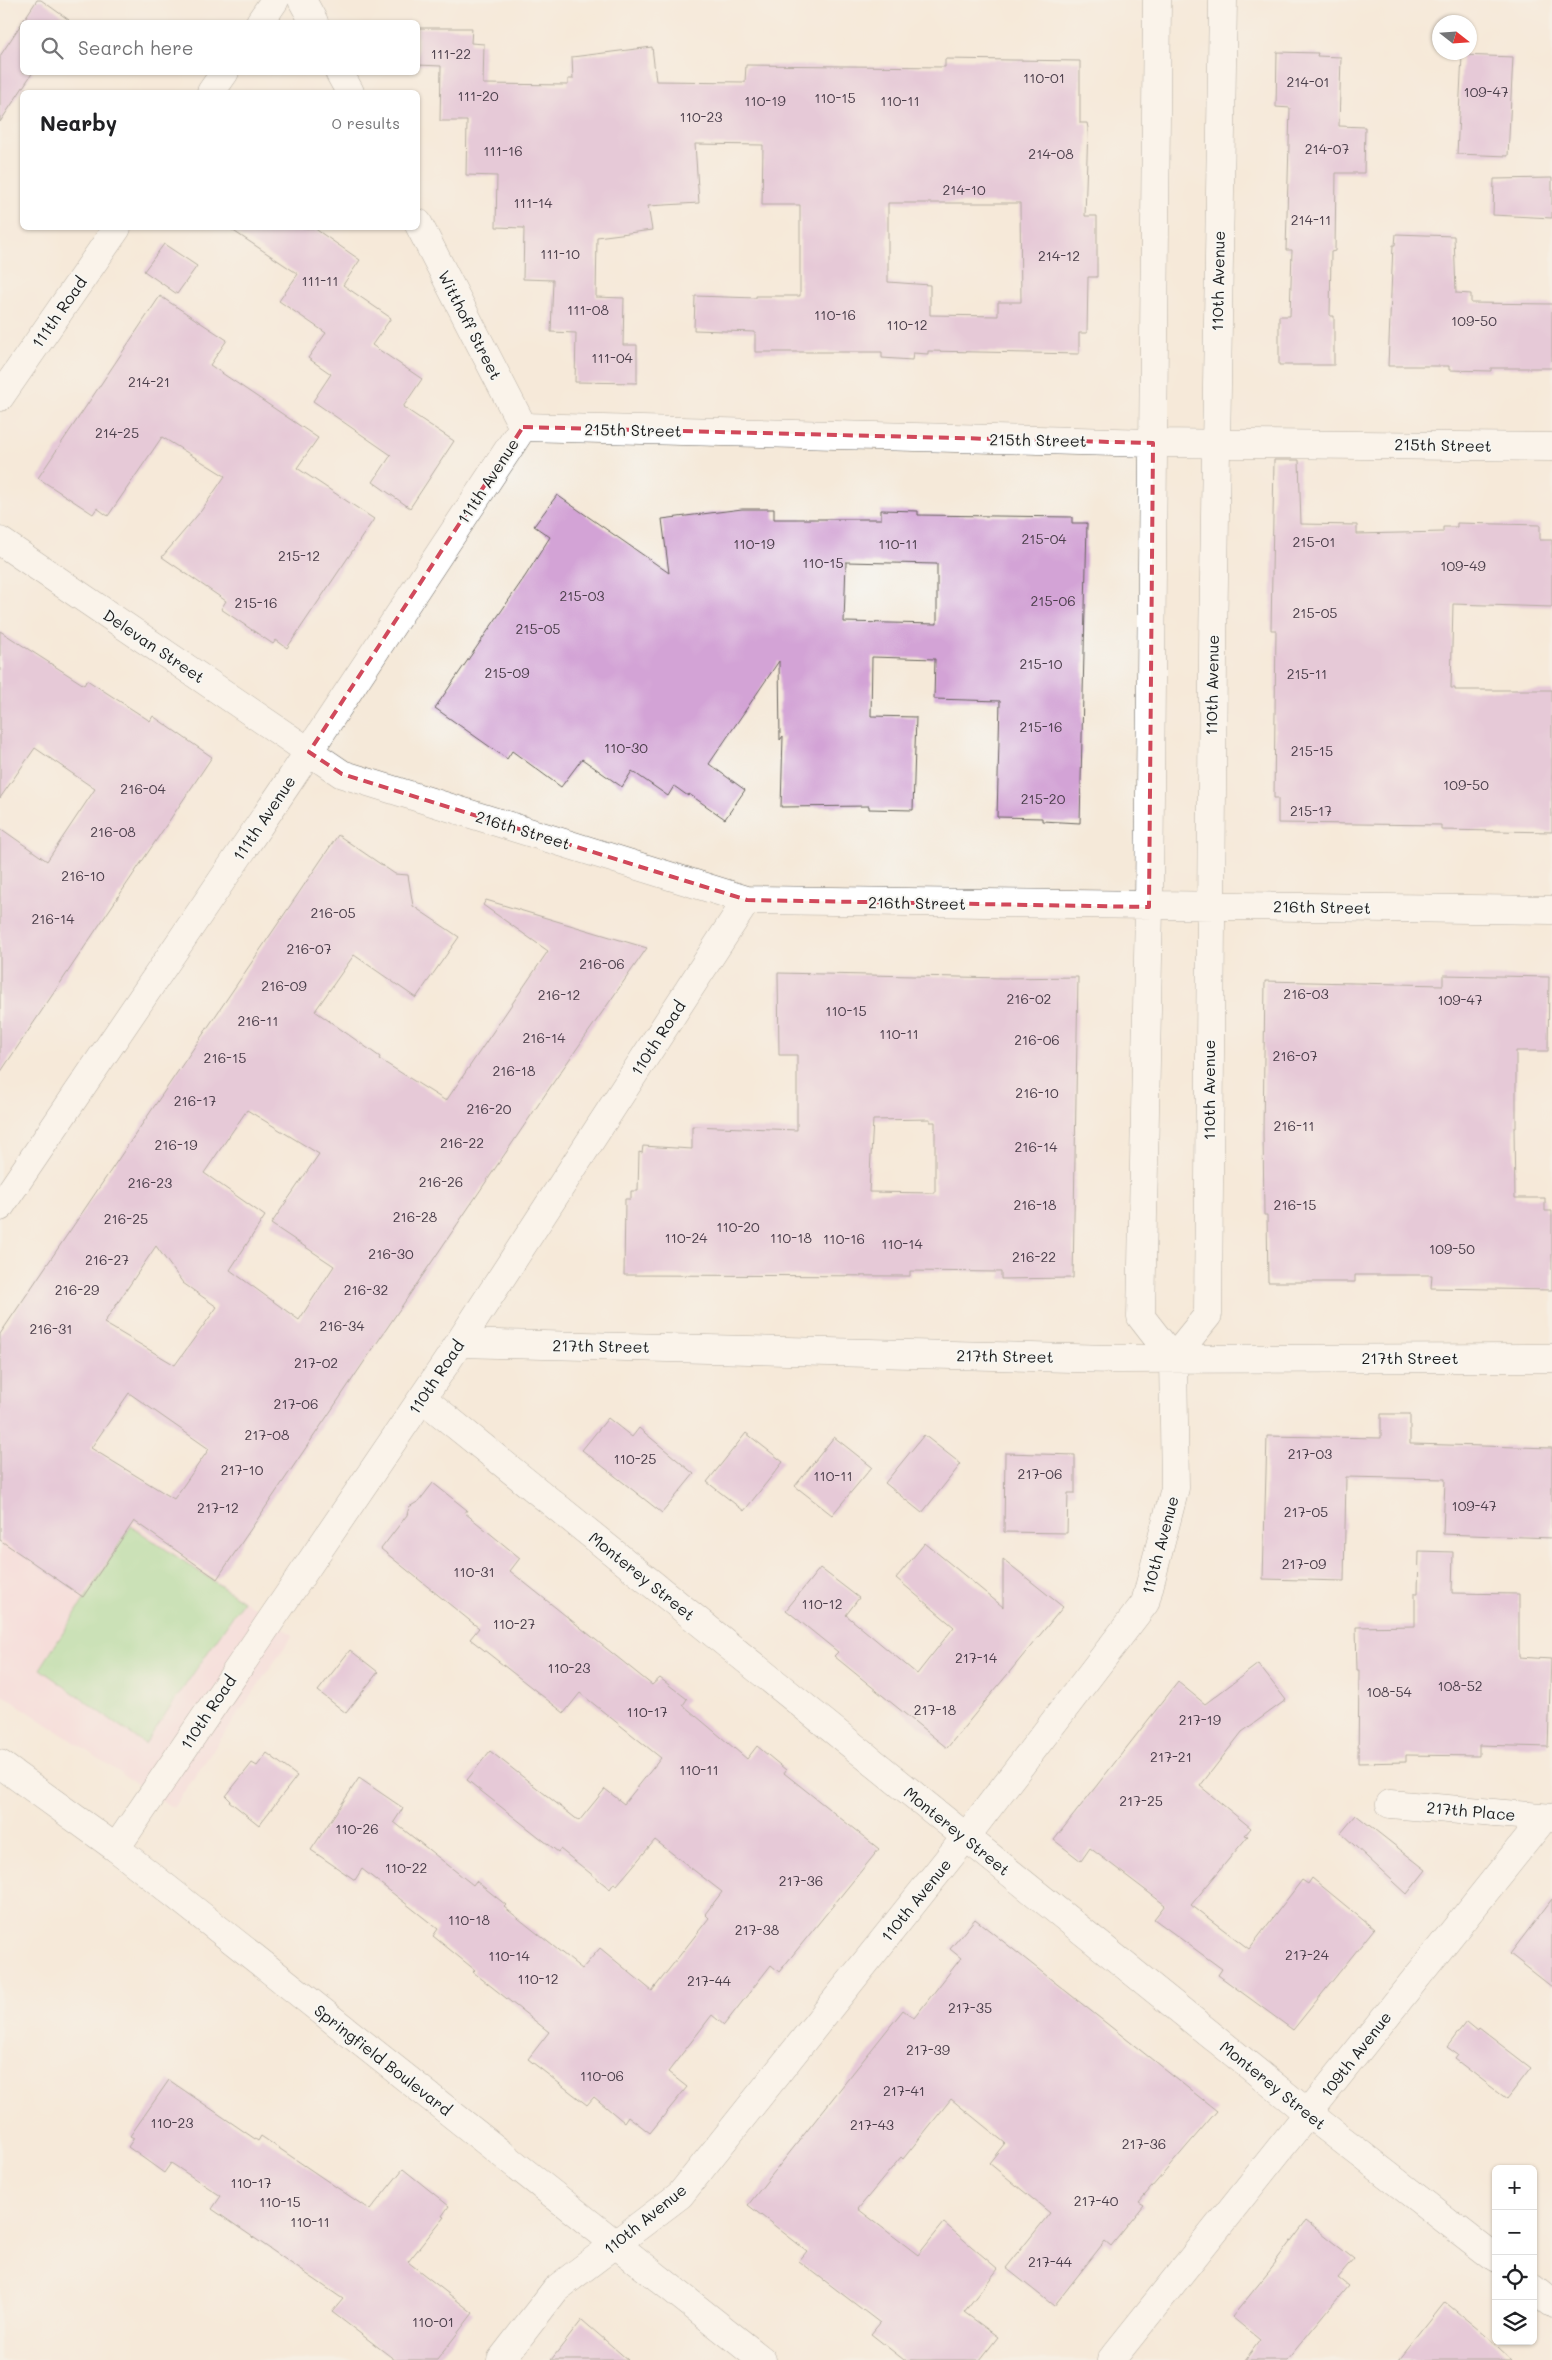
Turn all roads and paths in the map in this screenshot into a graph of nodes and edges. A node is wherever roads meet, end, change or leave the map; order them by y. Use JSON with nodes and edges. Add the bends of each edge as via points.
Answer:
{"nodes":[{"id":1,"x":276,"y":0,"type":"edge"},
{"id":2,"x":302,"y":0,"type":"edge"},
{"id":3,"x":1157,"y":0,"type":"edge"},
{"id":4,"x":1223,"y":0,"type":"edge"},
{"id":5,"x":261,"y":20,"type":"edge"},
{"id":6,"x":313,"y":20,"type":"edge"},
{"id":7,"x":223,"y":75,"type":"edge"},
{"id":8,"x":342,"y":75,"type":"edge"},
{"id":9,"x":212,"y":90,"type":"edge"},
{"id":10,"x":349,"y":90,"type":"edge"},
{"id":11,"x":420,"y":227,"type":"edge"},
{"id":12,"x":117,"y":230,"type":"edge"},
{"id":13,"x":0,"y":397,"type":"edge"},
{"id":14,"x":523,"y":427,"type":"junction"},
{"id":15,"x":1214,"y":442,"type":"junction"},
{"id":16,"x":1153,"y":443,"type":"junction"},
{"id":17,"x":1552,"y":447,"type":"edge"},
{"id":18,"x":0,"y":541,"type":"edge"},
{"id":19,"x":309,"y":752,"type":"junction"},
{"id":20,"x":747,"y":900,"type":"junction"},
{"id":21,"x":1209,"y":906,"type":"junction"},
{"id":22,"x":1149,"y":907,"type":"junction"},
{"id":23,"x":1552,"y":910,"type":"edge"},
{"id":24,"x":0,"y":1207,"type":"edge"},
{"id":25,"x":459,"y":1343,"type":"junction"},
{"id":26,"x":1173,"y":1358,"type":"junction"},
{"id":27,"x":1552,"y":1358,"type":"edge"},
{"id":28,"x":422,"y":1398,"type":"junction"},
{"id":29,"x":0,"y":1764,"type":"edge"},
{"id":30,"x":1390,"y":1804,"type":"dead end"},
{"id":31,"x":1548,"y":1818,"type":"edge"},
{"id":32,"x":965,"y":1838,"type":"junction"},
{"id":33,"x":116,"y":1848,"type":"junction"},
{"id":34,"x":1309,"y":2114,"type":"junction"},
{"id":35,"x":616,"y":2243,"type":"junction"},
{"id":36,"x":1492,"y":2256,"type":"edge"},
{"id":37,"x":1537,"y":2291,"type":"edge"},
{"id":38,"x":1552,"y":2302,"type":"edge"},
{"id":39,"x":501,"y":2360,"type":"edge"},
{"id":40,"x":762,"y":2360,"type":"edge"},
{"id":41,"x":1111,"y":2360,"type":"edge"}],
"edges":[{"from":1,"to":5,"type":"street"},
{"from":2,"to":6,"type":"street"},
{"from":3,"to":16,"type":"street"},
{"from":4,"to":15,"type":"street","name":"110th Avenue"},
{"from":7,"to":9,"type":"street"},
{"from":8,"to":10,"type":"street"},
{"from":11,"to":14,"type":"street","name":"Witthoff Street"},
{"from":12,"to":13,"type":"street","name":"111th Road"},
{"from":14,"to":16,"type":"street","name":"215th Street"},
{"from":14,"to":19,"type":"street","name":"111th Avenue"},
{"from":15,"to":16,"type":"street","name":"215th Street"},
{"from":15,"to":17,"type":"street","name":"215th Street"},
{"from":15,"to":21,"type":"street","name":"110th Avenue"},
{"from":16,"to":22,"type":"street"},
{"from":18,"to":19,"type":"street","name":"Delevan Street"},
{"from":19,"to":20,"type":"street","name":"216th Street","via":[[342,774]]},
{"from":19,"to":24,"type":"street","name":"111th Avenue"},
{"from":20,"to":22,"type":"street","name":"216th Street"},
{"from":20,"to":25,"type":"street","name":"110th Road"},
{"from":21,"to":22,"type":"street","name":"216th Street"},
{"from":21,"to":23,"type":"street","name":"216th Street"},
{"from":21,"to":26,"type":"street","name":"110th Avenue","via":[[1208,1315]]},
{"from":22,"to":26,"type":"street","via":[[1141,1317]]},
{"from":25,"to":26,"type":"street","name":"217th Street"},
{"from":25,"to":28,"type":"street","name":"110th Road"},
{"from":26,"to":27,"type":"street","name":"217th Street"},
{"from":26,"to":32,"type":"street","name":"110th Avenue","via":[[1175,1488],[1145,1603]]},
{"from":28,"to":32,"type":"street","name":"Monterey Street"},
{"from":28,"to":33,"type":"street","name":"110th Road"},
{"from":29,"to":33,"type":"street","name":"Springfield Boulevard"},
{"from":30,"to":31,"type":"street","name":"217th Place"},
{"from":31,"to":34,"type":"street","name":"109th Avenue"},
{"from":32,"to":34,"type":"street","name":"Monterey Street"},
{"from":32,"to":35,"type":"street","name":"110th Avenue","via":[[680,2195]]},
{"from":33,"to":35,"type":"street","name":"Springfield Boulevard"},
{"from":34,"to":36,"type":"street","name":"Monterey Street"},
{"from":34,"to":41,"type":"street","name":"109th Avenue"},
{"from":35,"to":39,"type":"street","name":"110th Avenue","via":[[556,2289]]},
{"from":35,"to":40,"type":"street","name":"Springfield Boulevard"},
{"from":37,"to":38,"type":"street"}]}
